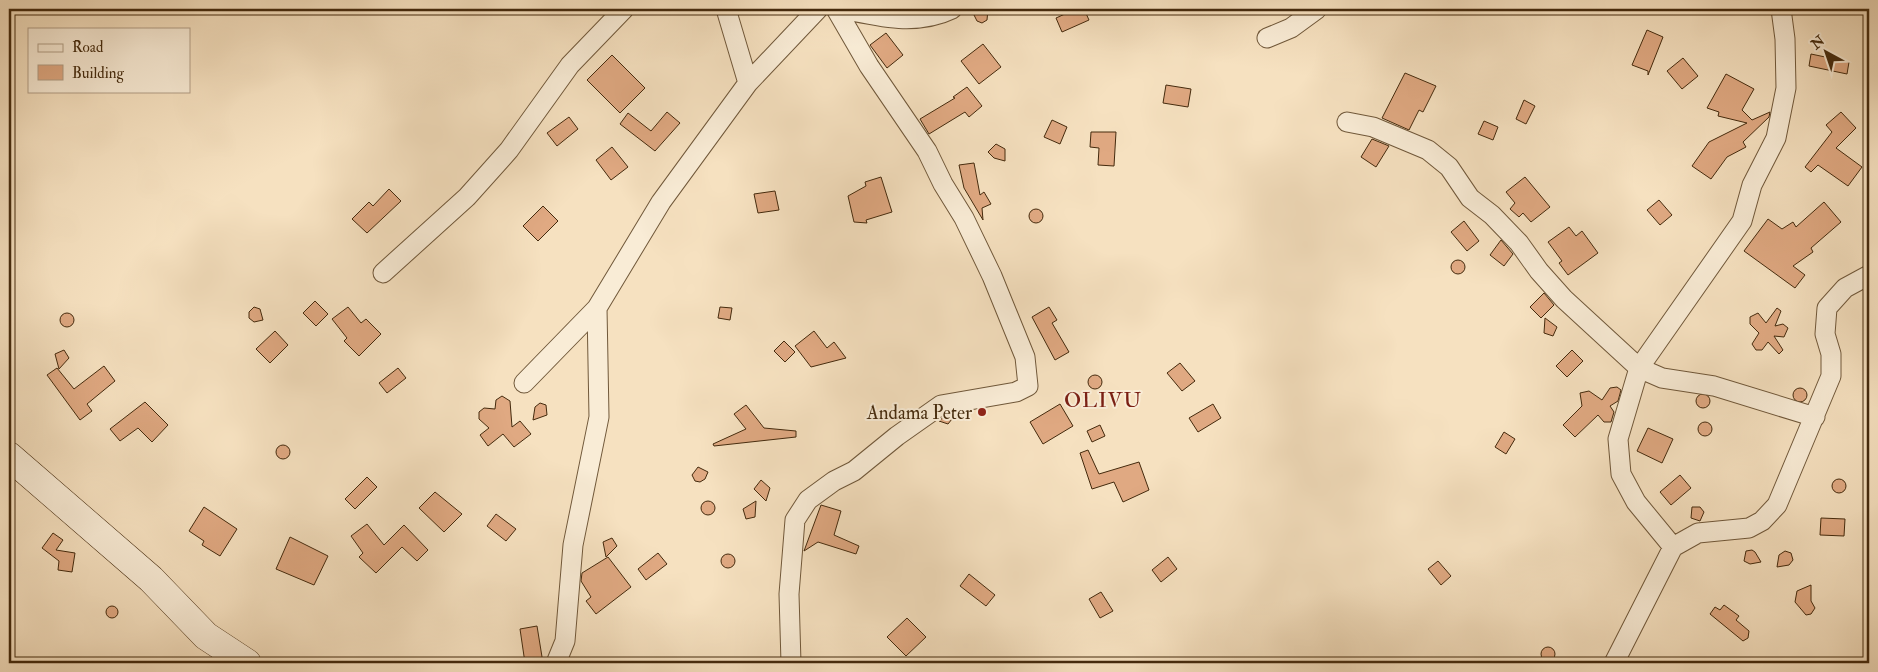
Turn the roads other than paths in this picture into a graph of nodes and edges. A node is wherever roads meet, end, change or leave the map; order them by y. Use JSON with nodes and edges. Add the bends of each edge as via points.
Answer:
{"nodes":[{"id":1,"x":624,"y":9,"type":"edge"},
{"id":2,"x":726,"y":9,"type":"edge"},
{"id":3,"x":818,"y":9,"type":"edge"},
{"id":4,"x":836,"y":9,"type":"edge"},
{"id":5,"x":842,"y":9,"type":"edge"},
{"id":6,"x":952,"y":9,"type":"edge"},
{"id":7,"x":1317,"y":9,"type":"edge"},
{"id":8,"x":1780,"y":9,"type":"edge"},
{"id":9,"x":1267,"y":38,"type":"dead end"},
{"id":10,"x":748,"y":84,"type":"junction"},
{"id":11,"x":1347,"y":122,"type":"dead end"},
{"id":12,"x":383,"y":273,"type":"dead end"},
{"id":13,"x":1869,"y":275,"type":"edge"},
{"id":14,"x":597,"y":308,"type":"junction"},
{"id":15,"x":1639,"y":368,"type":"junction"},
{"id":16,"x":524,"y":383,"type":"dead end"},
{"id":17,"x":1814,"y":417,"type":"junction"},
{"id":18,"x":9,"y":456,"type":"edge"},
{"id":19,"x":1673,"y":547,"type":"junction"},
{"id":20,"x":247,"y":663,"type":"edge"},
{"id":21,"x":556,"y":663,"type":"edge"},
{"id":22,"x":791,"y":663,"type":"edge"},
{"id":23,"x":1614,"y":663,"type":"edge"}],
"edges":[{"from":1,"to":12,"type":"street","via":[[570,65],[509,150],[467,197]]},
{"from":2,"to":10,"type":"street"},
{"from":3,"to":10,"type":"street"},
{"from":4,"to":22,"type":"street","via":[[869,66],[927,151],[964,218],[1025,357],[1028,386],[1016,392],[941,405],[854,471],[808,500],[795,520],[789,594]]},
{"from":5,"to":6,"type":"street","via":[[912,20]]},
{"from":7,"to":9,"type":"street","via":[[1291,28]]},
{"from":8,"to":15,"type":"street","via":[[1785,39],[1786,88],[1776,138],[1752,185],[1742,221]]},
{"from":10,"to":14,"type":"street","via":[[661,202]]},
{"from":11,"to":15,"type":"street","via":[[1373,127],[1428,150],[1449,167],[1470,198],[1520,243],[1564,299]]},
{"from":13,"to":17,"type":"street","via":[[1845,288],[1828,308],[1825,334],[1831,354],[1831,376]]},
{"from":14,"to":16,"type":"street"},
{"from":14,"to":21,"type":"street","via":[[599,417],[573,545],[565,641]]},
{"from":15,"to":17,"type":"street","via":[[1662,378],[1714,386]]},
{"from":15,"to":19,"type":"street","via":[[1618,439],[1621,474],[1636,502]]},
{"from":17,"to":19,"type":"street","via":[[1777,505],[1762,521],[1749,528],[1698,533]]},
{"from":18,"to":20,"type":"street","via":[[151,579],[206,636]]},
{"from":19,"to":23,"type":"street"}]}
